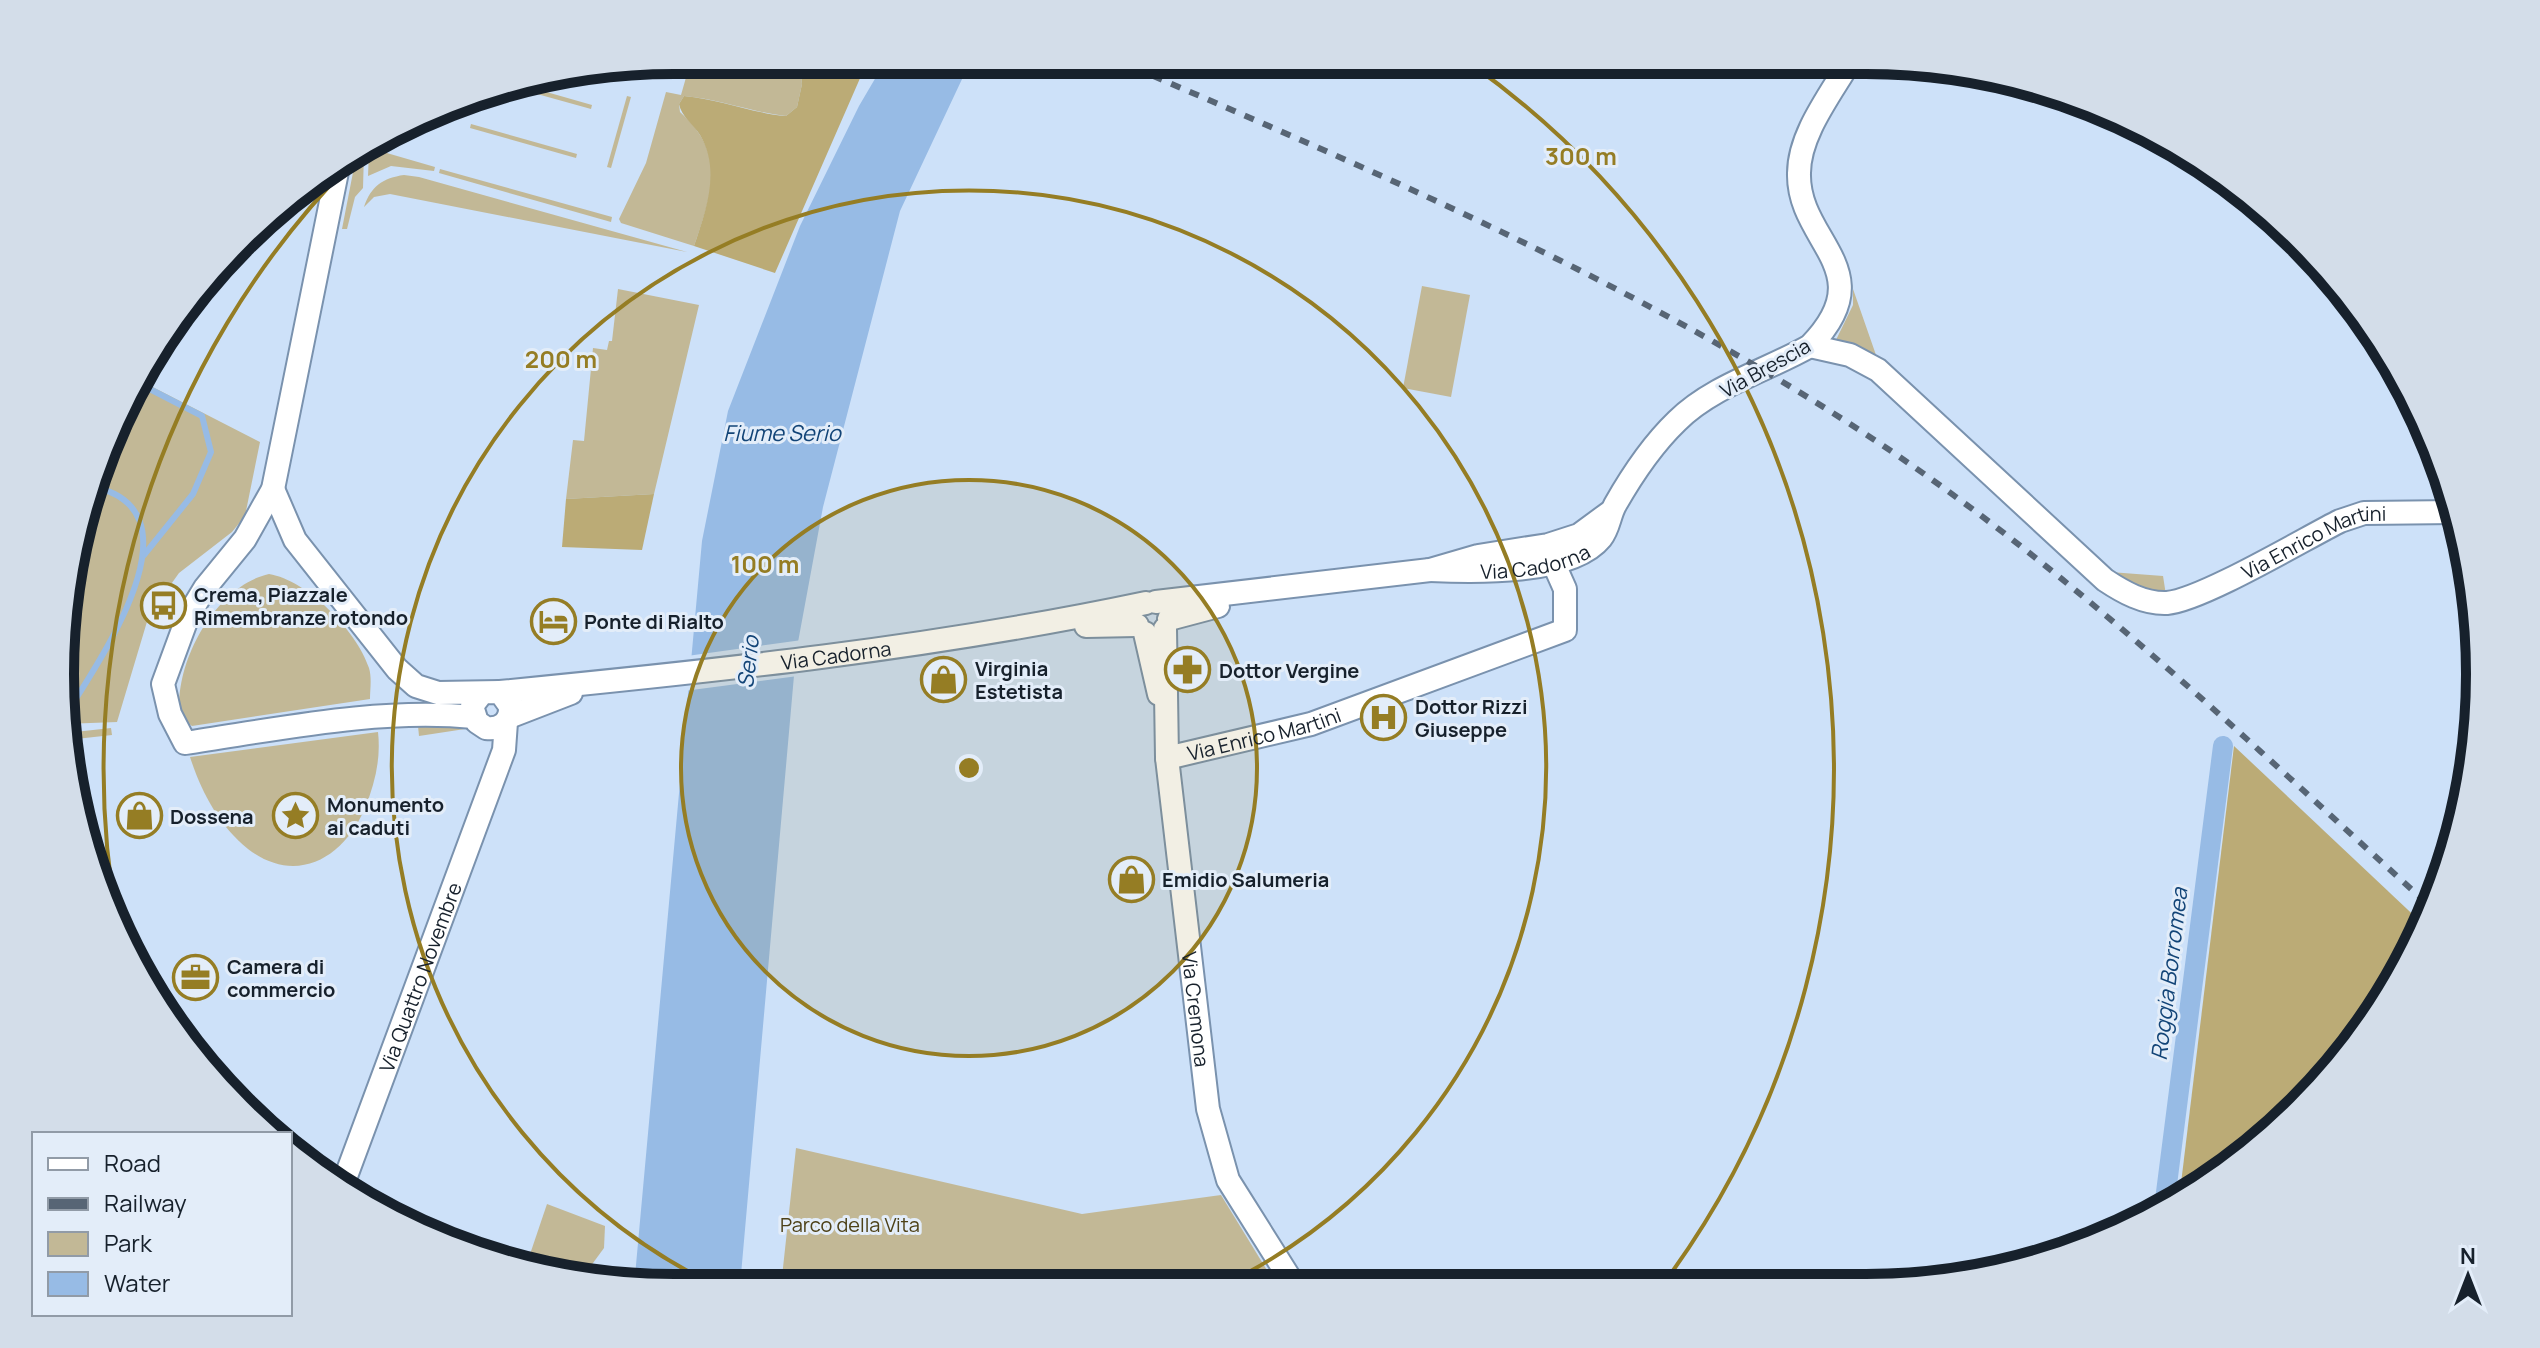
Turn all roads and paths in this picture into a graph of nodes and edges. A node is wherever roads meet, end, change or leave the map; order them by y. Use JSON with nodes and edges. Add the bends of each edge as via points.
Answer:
{"nodes":[{"id":1,"x":1843,"y":74,"type":"edge"},
{"id":2,"x":336,"y":179,"type":"edge"},
{"id":3,"x":1810,"y":346,"type":"junction"},
{"id":4,"x":1698,"y":404,"type":"joint"},
{"id":5,"x":273,"y":489,"type":"junction"},
{"id":6,"x":1613,"y":510,"type":"junction"},
{"id":7,"x":2444,"y":512,"type":"edge"},
{"id":8,"x":1553,"y":562,"type":"junction"},
{"id":9,"x":1430,"y":570,"type":"junction"},
{"id":10,"x":1153,"y":618,"type":"junction"},
{"id":11,"x":592,"y":685,"type":"junction"},
{"id":12,"x":491,"y":693,"type":"junction"},
{"id":13,"x":508,"y":720,"type":"junction"},
{"id":14,"x":477,"y":722,"type":"junction"},
{"id":15,"x":1167,"y":758,"type":"junction"},
{"id":16,"x":498,"y":768,"type":"junction"},
{"id":17,"x":346,"y":1176,"type":"edge"},
{"id":18,"x":1287,"y":1274,"type":"edge"}],
"edges":[{"from":1,"to":3,"type":"street","name":"Via Brescia","via":[[1805,142],[1799,171],[1806,209],[1834,256],[1840,281],[1837,305]]},
{"from":2,"to":5,"type":"street"},
{"from":3,"to":4,"type":"street","name":"Via Brescia"},
{"from":3,"to":7,"type":"street","name":"Via Enrico Martini","via":[[1850,355],[1878,370],[2105,580],[2144,600],[2178,601],[2364,513]]},
{"from":4,"to":6,"type":"street","name":"Via Cadorna","via":[[1652,448]]},
{"from":5,"to":12,"type":"street","name":"Via Cadorna","via":[[286,526],[321,576],[359,617],[379,650],[416,686],[438,693]]},
{"from":5,"to":14,"type":"street","via":[[245,539],[205,588],[173,649],[163,684],[185,743],[411,715]]},
{"from":6,"to":8,"type":"street","name":"Via Cadorna","via":[[1609,526],[1589,549]]},
{"from":6,"to":9,"type":"street","name":"Via Cadorna","via":[[1594,527],[1548,545]]},
{"from":8,"to":9,"type":"street","name":"Via Cadorna","via":[[1479,573]]},
{"from":8,"to":15,"type":"street","name":"Via Enrico Martini","via":[[1565,589],[1565,630],[1311,724]]},
{"from":9,"to":10,"type":"street","name":"Via Cadorna","via":[[1264,592]]},
{"from":10,"to":11,"type":"street","name":"Via Cadorna","via":[[1032,627]]},
{"from":10,"to":15,"type":"street","name":"Via Cremona"},
{"from":11,"to":12,"type":"street","name":"Via Cadorna"},
{"from":11,"to":13,"type":"street","name":"Via Cadorna"},
{"from":12,"to":13,"type":"street","via":[[508,701]]},
{"from":12,"to":14,"type":"street","via":[[472,706]]},
{"from":13,"to":14,"type":"street","via":[[491,729]]},
{"from":13,"to":16,"type":"street","name":"Via Quattro Novembre"},
{"from":14,"to":16,"type":"street"},
{"from":15,"to":18,"type":"street","name":"Via Cremona","via":[[1213,1133],[1228,1180]]},
{"from":16,"to":17,"type":"street","name":"Via Quattro Novembre"}]}
